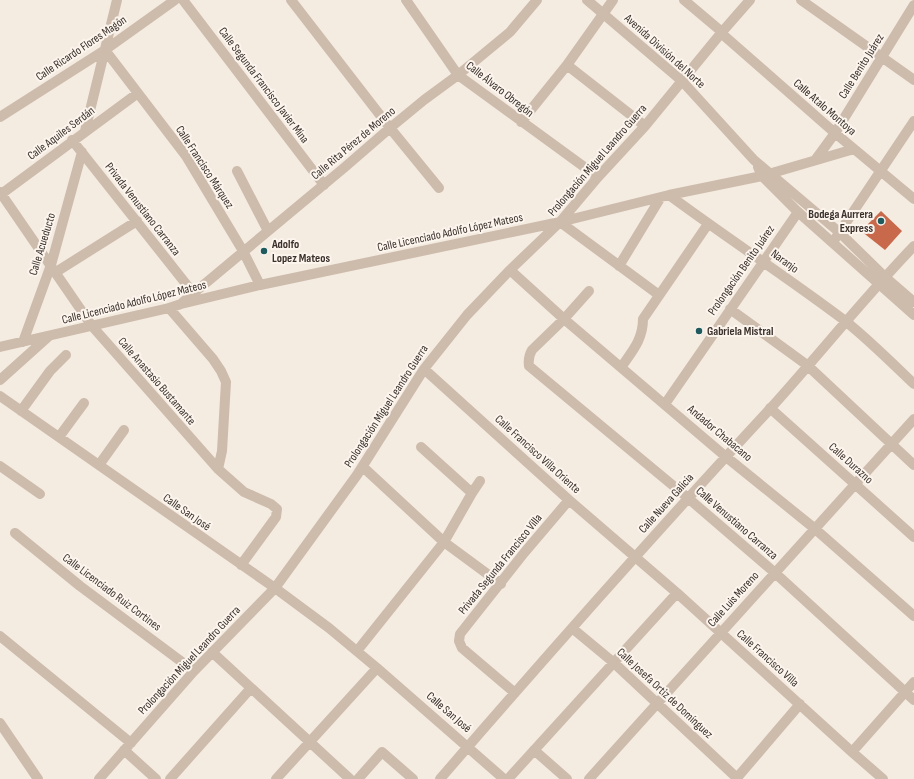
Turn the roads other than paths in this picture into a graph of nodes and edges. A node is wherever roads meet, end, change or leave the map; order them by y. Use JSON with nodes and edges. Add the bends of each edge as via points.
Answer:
{"nodes":[{"id":1,"x":117,"y":0,"type":"edge"},
{"id":2,"x":175,"y":0,"type":"edge"},
{"id":3,"x":183,"y":0,"type":"edge"},
{"id":4,"x":291,"y":0,"type":"edge"},
{"id":5,"x":406,"y":0,"type":"edge"},
{"id":6,"x":537,"y":0,"type":"edge"},
{"id":7,"x":587,"y":0,"type":"edge"},
{"id":8,"x":613,"y":0,"type":"edge"},
{"id":9,"x":684,"y":0,"type":"edge"},
{"id":10,"x":750,"y":0,"type":"edge"},
{"id":11,"x":801,"y":0,"type":"edge"},
{"id":12,"x":914,"y":5,"type":"edge"},
{"id":13,"x":604,"y":14,"type":"junction"},
{"id":14,"x":722,"y":32,"type":"junction"},
{"id":15,"x":104,"y":50,"type":"junction"},
{"id":16,"x":882,"y":57,"type":"junction"},
{"id":17,"x":567,"y":65,"type":"junction"},
{"id":18,"x":458,"y":75,"type":"junction"},
{"id":19,"x":914,"y":80,"type":"edge"},
{"id":20,"x":682,"y":81,"type":"junction"},
{"id":21,"x":138,"y":93,"type":"junction"},
{"id":22,"x":0,"y":117,"type":"edge"},
{"id":23,"x":914,"y":121,"type":"edge"},
{"id":24,"x":521,"y":122,"type":"junction"},
{"id":25,"x":645,"y":126,"type":"junction"},
{"id":26,"x":390,"y":128,"type":"junction"},
{"id":27,"x":85,"y":131,"type":"junction"},
{"id":28,"x":835,"y":133,"type":"junction"},
{"id":29,"x":72,"y":140,"type":"junction"},
{"id":30,"x":854,"y":148,"type":"junction"},
{"id":31,"x":82,"y":152,"type":"junction"},
{"id":32,"x":816,"y":159,"type":"junction"},
{"id":33,"x":237,"y":171,"type":"dead end"},
{"id":34,"x":881,"y":171,"type":"junction"},
{"id":35,"x":766,"y":174,"type":"junction"},
{"id":36,"x":598,"y":177,"type":"junction"},
{"id":37,"x":324,"y":185,"type":"junction"},
{"id":38,"x":439,"y":188,"type":"dead end"},
{"id":39,"x":0,"y":194,"type":"edge"},
{"id":40,"x":665,"y":196,"type":"junction"},
{"id":41,"x":914,"y":199,"type":"edge"},
{"id":42,"x":798,"y":212,"type":"junction"},
{"id":43,"x":137,"y":220,"type":"junction"},
{"id":44,"x":560,"y":222,"type":"junction"},
{"id":45,"x":708,"y":224,"type":"junction"},
{"id":46,"x":268,"y":231,"type":"junction"},
{"id":47,"x":839,"y":232,"type":"junction"},
{"id":48,"x":833,"y":242,"type":"junction"},
{"id":49,"x":914,"y":246,"type":"edge"},
{"id":50,"x":243,"y":251,"type":"junction"},
{"id":51,"x":763,"y":261,"type":"junction"},
{"id":52,"x":619,"y":266,"type":"junction"},
{"id":53,"x":53,"y":268,"type":"junction"},
{"id":54,"x":510,"y":270,"type":"junction"},
{"id":55,"x":882,"y":280,"type":"junction"},
{"id":56,"x":260,"y":284,"type":"junction"},
{"id":57,"x":589,"y":291,"type":"dead end"},
{"id":58,"x":194,"y":294,"type":"junction"},
{"id":59,"x":659,"y":296,"type":"junction"},
{"id":60,"x":914,"y":302,"type":"edge"},
{"id":61,"x":182,"y":304,"type":"junction"},
{"id":62,"x":169,"y":308,"type":"junction"},
{"id":63,"x":730,"y":309,"type":"junction"},
{"id":64,"x":914,"y":315,"type":"edge"},
{"id":65,"x":564,"y":319,"type":"junction"},
{"id":66,"x":846,"y":322,"type":"junction"},
{"id":67,"x":92,"y":326,"type":"junction"},
{"id":68,"x":51,"y":335,"type":"junction"},
{"id":69,"x":23,"y":342,"type":"junction"},
{"id":70,"x":0,"y":347,"type":"edge"},
{"id":71,"x":66,"y":355,"type":"dead end"},
{"id":72,"x":807,"y":365,"type":"junction"},
{"id":73,"x":622,"y":366,"type":"junction"},
{"id":74,"x":424,"y":369,"type":"junction"},
{"id":75,"x":0,"y":380,"type":"edge"},
{"id":76,"x":914,"y":384,"type":"edge"},
{"id":77,"x":0,"y":396,"type":"edge"},
{"id":78,"x":84,"y":403,"type":"dead end"},
{"id":79,"x":665,"y":404,"type":"junction"},
{"id":80,"x":770,"y":408,"type":"junction"},
{"id":81,"x":21,"y":411,"type":"junction"},
{"id":82,"x":914,"y":419,"type":"edge"},
{"id":83,"x":124,"y":430,"type":"dead end"},
{"id":84,"x":59,"y":437,"type":"junction"},
{"id":85,"x":891,"y":444,"type":"junction"},
{"id":86,"x":421,"y":447,"type":"dead end"},
{"id":87,"x":725,"y":456,"type":"junction"},
{"id":88,"x":99,"y":465,"type":"junction"},
{"id":89,"x":914,"y":465,"type":"edge"},
{"id":90,"x":0,"y":466,"type":"edge"},
{"id":91,"x":363,"y":467,"type":"junction"},
{"id":92,"x":218,"y":469,"type":"junction"},
{"id":93,"x":480,"y":481,"type":"dead end"},
{"id":94,"x":855,"y":484,"type":"junction"},
{"id":95,"x":472,"y":493,"type":"junction"},
{"id":96,"x":40,"y":494,"type":"dead end"},
{"id":97,"x":688,"y":498,"type":"junction"},
{"id":98,"x":569,"y":500,"type":"junction"},
{"id":99,"x":814,"y":528,"type":"junction"},
{"id":100,"x":15,"y":533,"type":"dead end"},
{"id":101,"x":914,"y":537,"type":"edge"},
{"id":102,"x":444,"y":542,"type":"junction"},
{"id":103,"x":635,"y":557,"type":"junction"},
{"id":104,"x":241,"y":565,"type":"junction"},
{"id":105,"x":774,"y":572,"type":"junction"},
{"id":106,"x":501,"y":584,"type":"junction"},
{"id":107,"x":274,"y":588,"type":"junction"},
{"id":108,"x":678,"y":593,"type":"junction"},
{"id":109,"x":914,"y":616,"type":"edge"},
{"id":110,"x":572,"y":628,"type":"junction"},
{"id":111,"x":720,"y":632,"type":"junction"},
{"id":112,"x":0,"y":636,"type":"edge"},
{"id":113,"x":357,"y":651,"type":"junction"},
{"id":114,"x":212,"y":652,"type":"junction"},
{"id":115,"x":613,"y":662,"type":"junction"},
{"id":116,"x":377,"y":668,"type":"junction"},
{"id":117,"x":194,"y":671,"type":"junction"},
{"id":118,"x":914,"y":682,"type":"edge"},
{"id":119,"x":250,"y":688,"type":"junction"},
{"id":120,"x":905,"y":692,"type":"junction"},
{"id":121,"x":515,"y":694,"type":"junction"},
{"id":122,"x":914,"y":700,"type":"edge"},
{"id":123,"x":656,"y":704,"type":"junction"},
{"id":124,"x":800,"y":704,"type":"junction"},
{"id":125,"x":0,"y":723,"type":"edge"},
{"id":126,"x":310,"y":741,"type":"junction"},
{"id":127,"x":468,"y":746,"type":"junction"},
{"id":128,"x":128,"y":747,"type":"junction"},
{"id":129,"x":534,"y":750,"type":"junction"},
{"id":130,"x":852,"y":752,"type":"junction"},
{"id":131,"x":38,"y":779,"type":"edge"},
{"id":132,"x":99,"y":779,"type":"edge"},
{"id":133,"x":156,"y":779,"type":"edge"},
{"id":134,"x":170,"y":779,"type":"edge"},
{"id":135,"x":276,"y":779,"type":"edge"},
{"id":136,"x":350,"y":779,"type":"edge"},
{"id":137,"x":358,"y":779,"type":"edge"},
{"id":138,"x":413,"y":779,"type":"edge"},
{"id":139,"x":440,"y":779,"type":"edge"},
{"id":140,"x":504,"y":779,"type":"edge"},
{"id":141,"x":508,"y":779,"type":"edge"},
{"id":142,"x":567,"y":779,"type":"edge"},
{"id":143,"x":589,"y":779,"type":"edge"},
{"id":144,"x":737,"y":779,"type":"edge"},
{"id":145,"x":883,"y":779,"type":"edge"}],
"edges":[{"from":1,"to":15,"type":"street"},
{"from":2,"to":15,"type":"street","name":"Calle Ricardo Flores Magón"},
{"from":3,"to":37,"type":"street","name":"Calle Segunda Francisco Javier Mina"},
{"from":4,"to":26,"type":"street"},
{"from":5,"to":18,"type":"street","name":"Calle Álvaro Obregón"},
{"from":6,"to":18,"type":"street","name":"Calle Rita Pérez de Moreno","via":[[510,32]]},
{"from":7,"to":13,"type":"street","name":"Avenida División del Norte"},
{"from":8,"to":13,"type":"street"},
{"from":9,"to":14,"type":"street","name":"Calle Atalo Montoya"},
{"from":10,"to":14,"type":"street","name":"Prolongación Miguel Leandro Guerra"},
{"from":11,"to":16,"type":"street"},
{"from":12,"to":16,"type":"street","name":"Calle Benito Juárez"},
{"from":13,"to":17,"type":"street"},
{"from":13,"to":20,"type":"street","name":"Avenida División del Norte"},
{"from":14,"to":20,"type":"street","name":"Prolongación Miguel Leandro Guerra"},
{"from":14,"to":28,"type":"street","name":"Calle Atalo Montoya"},
{"from":15,"to":21,"type":"street","name":"Calle Francisco Márquez"},
{"from":15,"to":22,"type":"street","name":"Calle Ricardo Flores Magón"},
{"from":15,"to":27,"type":"street"},
{"from":16,"to":19,"type":"street"},
{"from":16,"to":28,"type":"street","name":"Calle Benito Juárez"},
{"from":17,"to":24,"type":"street"},
{"from":17,"to":25,"type":"street"},
{"from":18,"to":24,"type":"street","name":"Calle Álvaro Obregón"},
{"from":18,"to":26,"type":"street","name":"Calle Rita Pérez de Moreno"},
{"from":20,"to":25,"type":"street","name":"Prolongación Miguel Leandro Guerra"},
{"from":20,"to":35,"type":"street","name":"Avenida División del Norte"},
{"from":21,"to":27,"type":"street","name":"Calle Aquiles Serdán"},
{"from":21,"to":50,"type":"street","name":"Calle Francisco Márquez","via":[[186,156]]},
{"from":23,"to":34,"type":"street"},
{"from":24,"to":36,"type":"street","name":"Calle Álvaro Obregón"},
{"from":25,"to":36,"type":"street","name":"Prolongación Miguel Leandro Guerra"},
{"from":26,"to":37,"type":"street","name":"Calle Rita Pérez de Moreno"},
{"from":26,"to":38,"type":"street"},
{"from":27,"to":29,"type":"street","name":"Calle Aquiles Serdán"},
{"from":28,"to":30,"type":"street","name":"Calle Atalo Montoya"},
{"from":28,"to":32,"type":"street","name":"Calle Benito Juárez"},
{"from":29,"to":31,"type":"street","name":"Privada Venustiano Carranza"},
{"from":29,"to":39,"type":"street","name":"Calle Aquiles Serdán"},
{"from":30,"to":32,"type":"street","name":"Calle Licenciado Adolfo López Mateos"},
{"from":30,"to":34,"type":"street","name":"Calle Atalo Montoya"},
{"from":31,"to":43,"type":"street","name":"Privada Venustiano Carranza"},
{"from":31,"to":53,"type":"street","name":"Calle Acueducto"},
{"from":32,"to":35,"type":"street","name":"Calle Licenciado Adolfo López Mateos"},
{"from":33,"to":46,"type":"street"},
{"from":34,"to":41,"type":"street","name":"Calle Atalo Montoya"},
{"from":34,"to":47,"type":"street"},
{"from":35,"to":40,"type":"street","name":"Calle Licenciado Adolfo López Mateos"},
{"from":35,"to":42,"type":"street","name":"Avenida División del Norte"},
{"from":35,"to":47,"type":"street","name":"Avenida División del Norte"},
{"from":36,"to":44,"type":"street","name":"Prolongación Miguel Leandro Guerra"},
{"from":37,"to":46,"type":"street","name":"Calle Rita Pérez de Moreno"},
{"from":39,"to":53,"type":"street","name":"Calle Anastasio Bustamante"},
{"from":40,"to":44,"type":"street","name":"Calle Licenciado Adolfo López Mateos"},
{"from":40,"to":45,"type":"street","name":"Naranjo"},
{"from":40,"to":52,"type":"street"},
{"from":42,"to":48,"type":"street","name":"Avenida División del Norte"},
{"from":42,"to":51,"type":"street","name":"Prolongación Benito Juárez"},
{"from":43,"to":53,"type":"street"},
{"from":43,"to":58,"type":"street","name":"Privada Venustiano Carranza"},
{"from":44,"to":52,"type":"street"},
{"from":44,"to":54,"type":"street","name":"Prolongación Miguel Leandro Guerra"},
{"from":44,"to":56,"type":"street","name":"Calle Licenciado Adolfo López Mateos"},
{"from":45,"to":51,"type":"street","name":"Naranjo"},
{"from":45,"to":59,"type":"street"},
{"from":46,"to":50,"type":"street","name":"Calle Rita Pérez de Moreno"},
{"from":47,"to":48,"type":"street"},
{"from":47,"to":55,"type":"street","name":"Avenida División del Norte"},
{"from":48,"to":55,"type":"street","name":"Avenida División del Norte"},
{"from":49,"to":55,"type":"street","name":"Calle Nueva Galicia"},
{"from":50,"to":56,"type":"street","name":"Calle Francisco Márquez"},
{"from":50,"to":58,"type":"street","name":"Calle Rita Pérez de Moreno"},
{"from":51,"to":63,"type":"street","name":"Prolongación Benito Juárez"},
{"from":51,"to":66,"type":"street","name":"Naranjo"},
{"from":52,"to":59,"type":"street"},
{"from":53,"to":67,"type":"street","name":"Calle Anastasio Bustamante"},
{"from":53,"to":69,"type":"street","name":"Calle Acueducto"},
{"from":54,"to":65,"type":"street","name":"Andador Chabacano"},
{"from":54,"to":74,"type":"street","name":"Prolongación Miguel Leandro Guerra","via":[[467,315]]},
{"from":55,"to":60,"type":"street","name":"Avenida División del Norte"},
{"from":55,"to":64,"type":"street","name":"Avenida División del Norte"},
{"from":55,"to":66,"type":"street","name":"Calle Nueva Galicia"},
{"from":56,"to":61,"type":"street","name":"Calle Licenciado Adolfo López Mateos"},
{"from":57,"to":65,"type":"street"},
{"from":58,"to":61,"type":"street","name":"Calle Rita Pérez de Moreno"},
{"from":59,"to":73,"type":"street","via":[[643,319],[640,340]]},
{"from":61,"to":62,"type":"street","name":"Calle Licenciado Adolfo López Mateos"},
{"from":62,"to":67,"type":"street","name":"Calle Licenciado Adolfo López Mateos"},
{"from":62,"to":92,"type":"street","via":[[213,359],[226,382],[222,451]]},
{"from":63,"to":72,"type":"street"},
{"from":63,"to":79,"type":"street","name":"Prolongación Benito Juárez"},
{"from":65,"to":73,"type":"street","name":"Andador Chabacano"},
{"from":65,"to":97,"type":"street","name":"Calle Venustiano Carranza","via":[[532,350],[529,355],[529,366]]},
{"from":66,"to":72,"type":"street","name":"Calle Nueva Galicia"},
{"from":66,"to":76,"type":"street","name":"Naranjo"},
{"from":67,"to":68,"type":"street","name":"Calle Licenciado Adolfo López Mateos"},
{"from":67,"to":92,"type":"street","name":"Calle Anastasio Bustamante"},
{"from":68,"to":69,"type":"street","name":"Calle Licenciado Adolfo López Mateos"},
{"from":68,"to":75,"type":"street"},
{"from":69,"to":70,"type":"street","name":"Calle Licenciado Adolfo López Mateos"},
{"from":71,"to":81,"type":"street","via":[[50,371]]},
{"from":72,"to":80,"type":"street","name":"Calle Nueva Galicia"},
{"from":72,"to":85,"type":"street"},
{"from":73,"to":79,"type":"street","name":"Andador Chabacano"},
{"from":74,"to":91,"type":"street","name":"Prolongación Miguel Leandro Guerra"},
{"from":74,"to":98,"type":"street","name":"Calle Francisco Villa Oriente"},
{"from":77,"to":81,"type":"street","name":"Calle San José"},
{"from":78,"to":84,"type":"street"},
{"from":79,"to":87,"type":"street","name":"Andador Chabacano"},
{"from":80,"to":87,"type":"street","name":"Calle Nueva Galicia"},
{"from":80,"to":94,"type":"street","name":"Calle Durazno"},
{"from":81,"to":84,"type":"street","name":"Calle San José"},
{"from":82,"to":85,"type":"street","name":"Calle Luis Moreno"},
{"from":83,"to":88,"type":"street"},
{"from":84,"to":88,"type":"street","name":"Calle San José"},
{"from":85,"to":89,"type":"street"},
{"from":85,"to":94,"type":"street","name":"Calle Luis Moreno"},
{"from":86,"to":95,"type":"street"},
{"from":87,"to":97,"type":"street","name":"Calle Nueva Galicia"},
{"from":87,"to":99,"type":"street","name":"Andador Chabacano"},
{"from":88,"to":104,"type":"street","name":"Calle San José"},
{"from":90,"to":96,"type":"street"},
{"from":91,"to":102,"type":"street"},
{"from":91,"to":107,"type":"street","name":"Prolongación Miguel Leandro Guerra"},
{"from":92,"to":104,"type":"street","name":"Calle Anastasio Bustamante","via":[[244,492],[277,509],[276,517]]},
{"from":93,"to":95,"type":"street"},
{"from":94,"to":99,"type":"street","name":"Calle Luis Moreno"},
{"from":94,"to":101,"type":"street","name":"Calle Durazno"},
{"from":95,"to":102,"type":"street"},
{"from":97,"to":103,"type":"street","name":"Calle Nueva Galicia"},
{"from":97,"to":105,"type":"street","name":"Calle Venustiano Carranza"},
{"from":98,"to":103,"type":"street","name":"Calle Francisco Villa Oriente"},
{"from":98,"to":106,"type":"street","name":"Privada Segunda Francisco Villa"},
{"from":99,"to":105,"type":"street","name":"Calle Luis Moreno"},
{"from":99,"to":109,"type":"street","name":"Andador Chabacano"},
{"from":100,"to":117,"type":"street","name":"Calle Licenciado Ruiz Cortines","via":[[80,586]]},
{"from":102,"to":106,"type":"street"},
{"from":102,"to":113,"type":"street"},
{"from":103,"to":108,"type":"street","name":"Calle Francisco Villa"},
{"from":103,"to":110,"type":"street","name":"Calle Nueva Galicia"},
{"from":104,"to":107,"type":"street","name":"Calle San José"},
{"from":105,"to":111,"type":"street","name":"Calle Luis Moreno"},
{"from":105,"to":120,"type":"street","name":"Calle Venustiano Carranza"},
{"from":106,"to":121,"type":"street","name":"Privada Segunda Francisco Villa","via":[[460,634],[459,641],[462,648]]},
{"from":107,"to":113,"type":"street","name":"Calle San José"},
{"from":107,"to":114,"type":"street","name":"Prolongación Miguel Leandro Guerra"},
{"from":108,"to":111,"type":"street","name":"Calle Francisco Villa"},
{"from":108,"to":115,"type":"street"},
{"from":110,"to":115,"type":"street","name":"Calle Josefa Ortiz de Domínguez"},
{"from":110,"to":121,"type":"street","name":"Calle Nueva Galicia"},
{"from":111,"to":123,"type":"street","name":"Calle Luis Moreno"},
{"from":111,"to":124,"type":"street","name":"Calle Francisco Villa"},
{"from":112,"to":128,"type":"street"},
{"from":113,"to":116,"type":"street","name":"Calle San José"},
{"from":114,"to":117,"type":"street","name":"Prolongación Miguel Leandro Guerra"},
{"from":114,"to":119,"type":"street"},
{"from":115,"to":123,"type":"street","name":"Calle Josefa Ortiz de Domínguez"},
{"from":115,"to":129,"type":"street"},
{"from":116,"to":126,"type":"street"},
{"from":116,"to":127,"type":"street","name":"Calle San José"},
{"from":117,"to":128,"type":"street","name":"Prolongación Miguel Leandro Guerra"},
{"from":118,"to":120,"type":"street"},
{"from":119,"to":126,"type":"street"},
{"from":119,"to":134,"type":"street"},
{"from":120,"to":122,"type":"street","name":"Calle Venustiano Carranza"},
{"from":120,"to":130,"type":"street"},
{"from":121,"to":127,"type":"street","name":"Calle Nueva Galicia"},
{"from":123,"to":143,"type":"street","name":"Calle Luis Moreno"},
{"from":123,"to":144,"type":"street","name":"Calle Josefa Ortiz de Domínguez"},
{"from":124,"to":130,"type":"street","name":"Calle Francisco Villa"},
{"from":124,"to":144,"type":"street"},
{"from":125,"to":131,"type":"street"},
{"from":126,"to":135,"type":"street"},
{"from":126,"to":136,"type":"street"},
{"from":127,"to":139,"type":"street","name":"Calle Nueva Galicia"},
{"from":127,"to":140,"type":"street","name":"Calle San José"},
{"from":128,"to":132,"type":"street","name":"Prolongación Miguel Leandro Guerra"},
{"from":128,"to":133,"type":"street"},
{"from":129,"to":141,"type":"street"},
{"from":129,"to":142,"type":"street"},
{"from":130,"to":145,"type":"street","name":"Calle Francisco Villa"},
{"from":137,"to":138,"type":"street","via":[[382,752]]}]}
